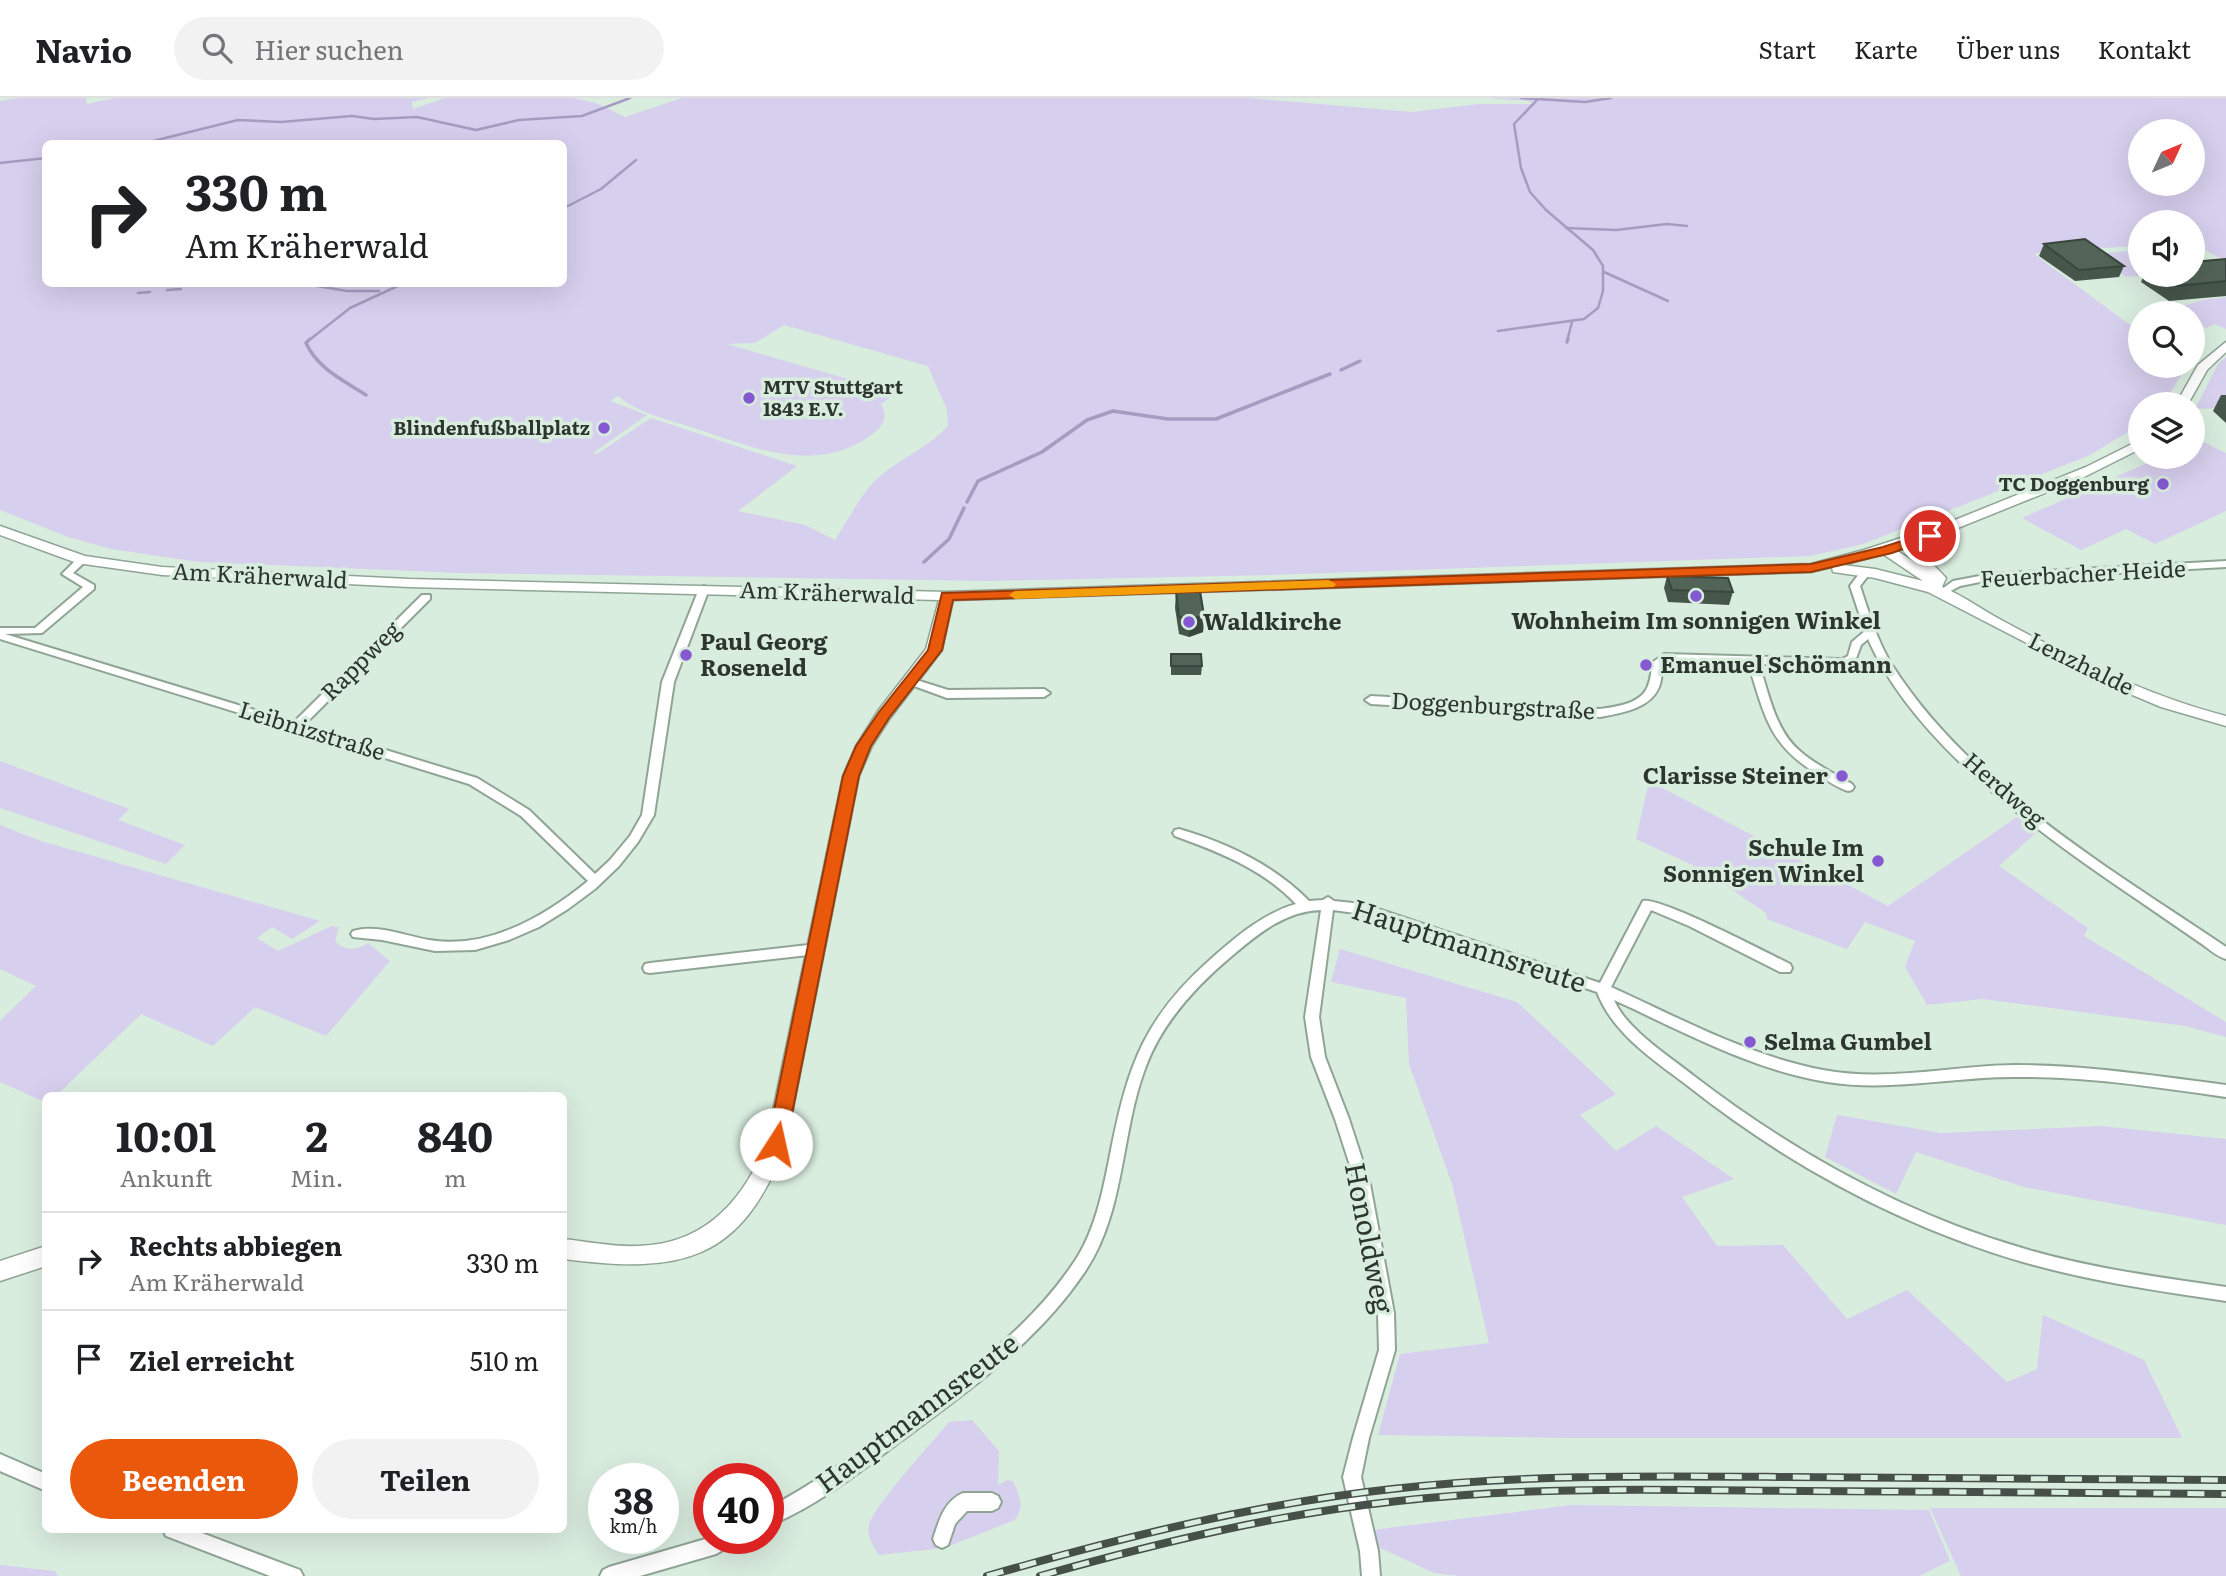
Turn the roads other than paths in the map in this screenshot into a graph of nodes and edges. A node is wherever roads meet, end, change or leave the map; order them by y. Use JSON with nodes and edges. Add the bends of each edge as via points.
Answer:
{"nodes":[{"id":1,"x":2226,"y":346,"type":"edge"},
{"id":2,"x":2189,"y":392,"type":"edge"},
{"id":3,"x":2128,"y":450,"type":"edge"},
{"id":4,"x":0,"y":530,"type":"edge"},
{"id":5,"x":1927,"y":536,"type":"junction"},
{"id":6,"x":1887,"y":550,"type":"junction"},
{"id":7,"x":82,"y":560,"type":"junction"},
{"id":8,"x":2226,"y":564,"type":"edge"},
{"id":9,"x":1863,"y":565,"type":"junction"},
{"id":10,"x":1814,"y":568,"type":"joint"},
{"id":11,"x":704,"y":589,"type":"junction"},
{"id":12,"x":1940,"y":589,"type":"junction"},
{"id":13,"x":947,"y":596,"type":"junction"},
{"id":14,"x":426,"y":597,"type":"dead end"},
{"id":15,"x":1870,"y":632,"type":"junction"},
{"id":16,"x":0,"y":633,"type":"edge"},
{"id":17,"x":1752,"y":659,"type":"junction"},
{"id":18,"x":910,"y":681,"type":"junction"},
{"id":19,"x":1044,"y":693,"type":"dead end"},
{"id":20,"x":1371,"y":700,"type":"dead end"},
{"id":21,"x":2226,"y":721,"type":"edge"},
{"id":22,"x":296,"y":726,"type":"junction"},
{"id":23,"x":1848,"y":787,"type":"dead end"},
{"id":24,"x":1179,"y":833,"type":"dead end"},
{"id":25,"x":595,"y":881,"type":"junction"},
{"id":26,"x":1328,"y":902,"type":"junction"},
{"id":27,"x":1304,"y":904,"type":"junction"},
{"id":28,"x":358,"y":934,"type":"dead end"},
{"id":29,"x":817,"y":949,"type":"junction"},
{"id":30,"x":2226,"y":954,"type":"edge"},
{"id":31,"x":650,"y":968,"type":"dead end"},
{"id":32,"x":1785,"y":968,"type":"dead end"},
{"id":33,"x":1603,"y":989,"type":"junction"},
{"id":34,"x":2226,"y":1091,"type":"edge"},
{"id":35,"x":567,"y":1249,"type":"edge"},
{"id":36,"x":42,"y":1257,"type":"edge"},
{"id":37,"x":0,"y":1271,"type":"edge"},
{"id":38,"x":2226,"y":1294,"type":"edge"},
{"id":39,"x":0,"y":1462,"type":"edge"},
{"id":40,"x":42,"y":1481,"type":"edge"},
{"id":41,"x":992,"y":1502,"type":"dead end"},
{"id":42,"x":784,"y":1507,"type":"edge"},
{"id":43,"x":180,"y":1533,"type":"edge"},
{"id":44,"x":942,"y":1539,"type":"dead end"},
{"id":45,"x":693,"y":1552,"type":"edge"},
{"id":46,"x":294,"y":1576,"type":"edge"},
{"id":47,"x":609,"y":1576,"type":"edge"},
{"id":48,"x":1371,"y":1576,"type":"edge"}],
"edges":[{"from":1,"to":2,"type":"main road","via":[[2202,368]]},
{"from":3,"to":5,"type":"main road"},
{"from":4,"to":7,"type":"main road","name":"Am Kräherwald"},
{"from":5,"to":6,"type":"main road"},
{"from":5,"to":12,"type":"main road","name":"Lenzhalde","via":[[1917,548],[1917,556],[1938,575]]},
{"from":6,"to":9,"type":"main road"},
{"from":6,"to":12,"type":"main road","name":"Lenzhalde"},
{"from":7,"to":11,"type":"main road","name":"Am Kräherwald","via":[[128,568],[290,578]]},
{"from":7,"to":16,"type":"street","via":[[67,574],[90,587],[38,631]]},
{"from":8,"to":12,"type":"street","name":"Feuerbacher Heide","via":[[1990,577]]},
{"from":9,"to":10,"type":"main road","name":"Lenzhalde"},
{"from":9,"to":12,"type":"main road","name":"Lenzhalde"},
{"from":9,"to":15,"type":"street","name":"Herdweg","via":[[1855,586]]},
{"from":10,"to":13,"type":"main road","name":"Am Kräherwald"},
{"from":11,"to":13,"type":"main road","name":"Am Kräherwald"},
{"from":11,"to":25,"type":"street","via":[[668,682],[648,815],[631,845]]},
{"from":12,"to":21,"type":"main road","name":"Lenzhalde","via":[[1997,624],[2147,696]]},
{"from":13,"to":18,"type":"main road","via":[[934,650]]},
{"from":14,"to":22,"type":"street","name":"Rappweg"},
{"from":15,"to":17,"type":"street","via":[[1856,644],[1852,660],[1841,663]]},
{"from":15,"to":30,"type":"street","name":"Herdweg","via":[[1910,698],[1990,780],[2072,847]]},
{"from":16,"to":22,"type":"street","name":"Leibnizstraße"},
{"from":17,"to":20,"type":"street","name":"Doggenburgstraße","via":[[1664,657],[1646,696],[1625,708],[1600,713]]},
{"from":17,"to":23,"type":"street","via":[[1785,743]]},
{"from":18,"to":19,"type":"street","via":[[947,694]]},
{"from":18,"to":29,"type":"main road","via":[[864,746],[851,776]]},
{"from":22,"to":25,"type":"street","name":"Leibnizstraße","via":[[472,781],[525,813]]},
{"from":24,"to":27,"type":"street","via":[[1230,852],[1288,886]]},
{"from":25,"to":28,"type":"street","via":[[547,916],[485,943],[447,947],[379,933]]},
{"from":26,"to":27,"type":"street","name":"Hauptmannsreute"},
{"from":26,"to":33,"type":"street","name":"Hauptmannsreute","via":[[1402,920]]},
{"from":26,"to":48,"type":"street","name":"Honoldweg","via":[[1312,1017],[1318,1057],[1363,1184],[1386,1313],[1387,1350],[1353,1477]]},
{"from":27,"to":42,"type":"street","name":"Hauptmannsreute","via":[[1271,920],[1219,959],[1183,992],[1160,1023],[1139,1066],[1105,1210],[1082,1264],[1040,1320],[979,1374],[855,1465]]},
{"from":29,"to":31,"type":"street"},
{"from":29,"to":35,"type":"main road","via":[[776,1144],[766,1174],[743,1210],[722,1229],[674,1252],[639,1256]]},
{"from":32,"to":33,"type":"street","via":[[1648,904]]},
{"from":33,"to":34,"type":"street","via":[[1770,1061],[1826,1076],[2015,1071]]},
{"from":33,"to":38,"type":"street","name":"Hauptmannsreute","via":[[1613,1013],[1702,1091],[1813,1165],[1875,1198],[1948,1230],[2024,1255]]},
{"from":36,"to":37,"type":"main road"},
{"from":39,"to":40,"type":"street"},
{"from":41,"to":44,"type":"street","via":[[963,1502],[948,1519]]},
{"from":43,"to":46,"type":"street"},
{"from":45,"to":47,"type":"street"}]}
